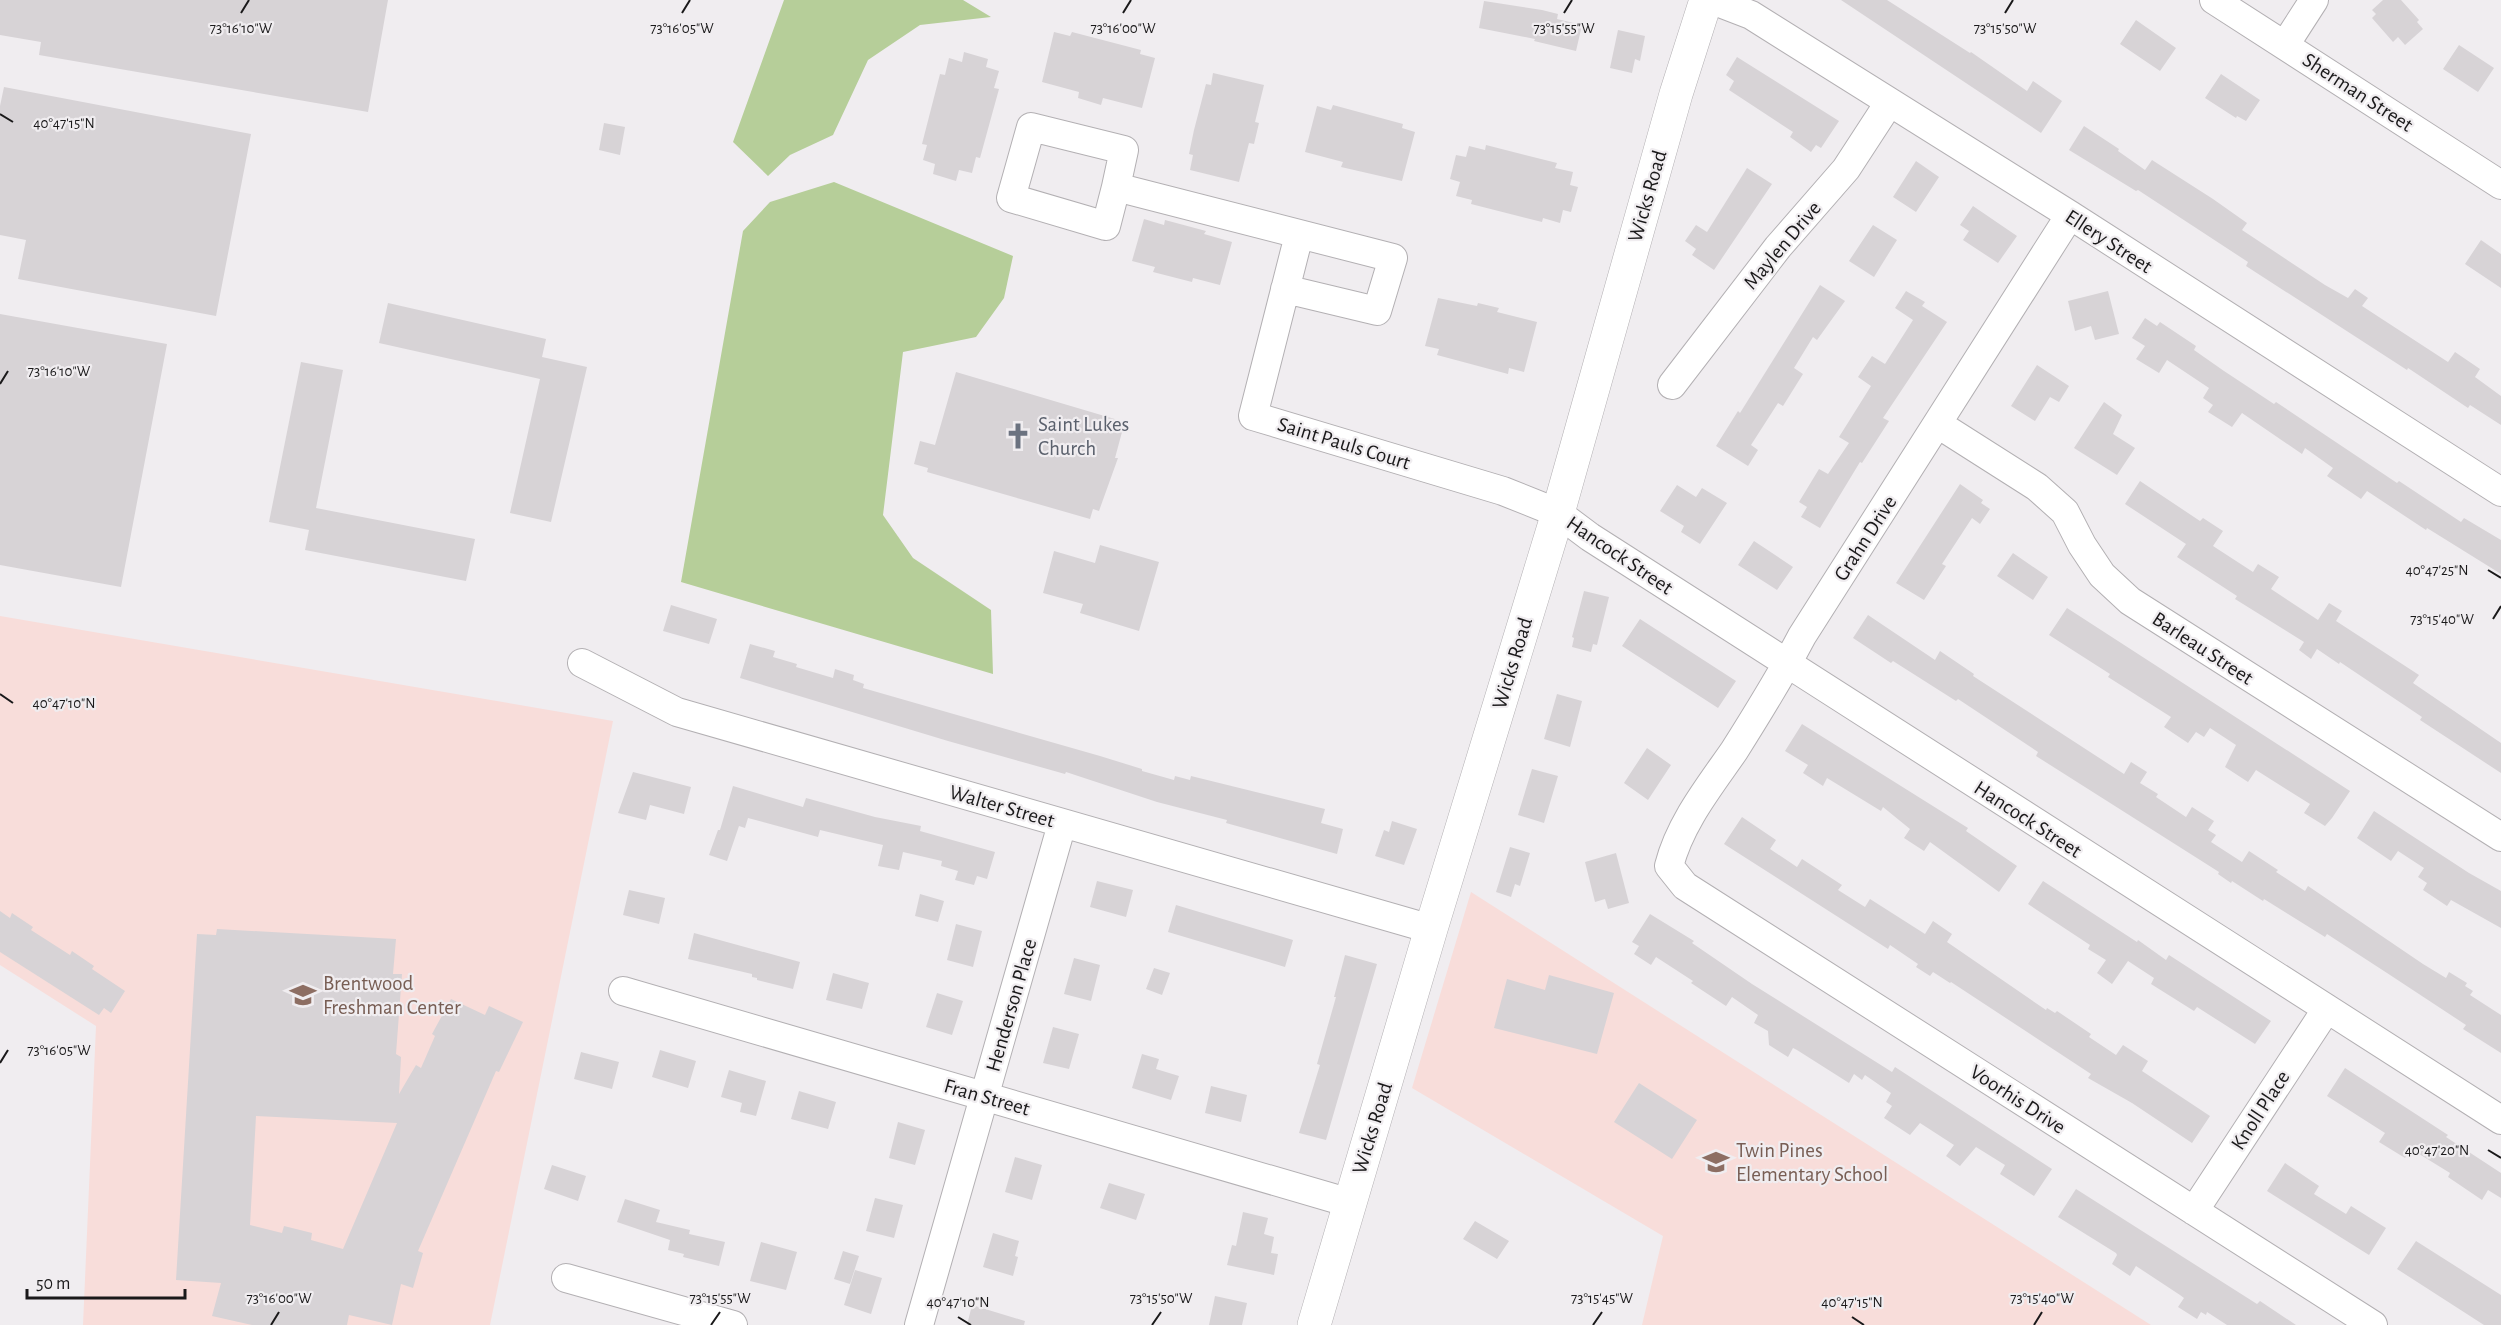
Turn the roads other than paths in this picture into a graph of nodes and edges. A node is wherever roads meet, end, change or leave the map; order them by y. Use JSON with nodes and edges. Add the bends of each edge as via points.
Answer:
{"nodes":[{"id":1,"x":1706,"y":0,"type":"edge"},
{"id":2,"x":1712,"y":0,"type":"edge"},
{"id":3,"x":2214,"y":0,"type":"edge"},
{"id":4,"x":2314,"y":0,"type":"edge"},
{"id":5,"x":2285,"y":45,"type":"junction"},
{"id":6,"x":1889,"y":103,"type":"junction"},
{"id":7,"x":2501,"y":185,"type":"edge"},
{"id":8,"x":1116,"y":186,"type":"dead end"},
{"id":9,"x":2070,"y":215,"type":"junction"},
{"id":10,"x":1299,"y":235,"type":"junction"},
{"id":11,"x":1285,"y":289,"type":"junction"},
{"id":12,"x":1672,"y":386,"type":"dead end"},
{"id":13,"x":1938,"y":424,"type":"junction"},
{"id":14,"x":2501,"y":492,"type":"edge"},
{"id":15,"x":1558,"y":513,"type":"junction"},
{"id":16,"x":582,"y":663,"type":"dead end"},
{"id":17,"x":1787,"y":663,"type":"junction"},
{"id":18,"x":1062,"y":824,"type":"junction"},
{"id":19,"x":2501,"y":837,"type":"edge"},
{"id":20,"x":1669,"y":866,"type":"joint"},
{"id":21,"x":1431,"y":929,"type":"junction"},
{"id":22,"x":623,"y":991,"type":"dead end"},
{"id":23,"x":2326,"y":1010,"type":"junction"},
{"id":24,"x":984,"y":1096,"type":"junction"},
{"id":25,"x":2501,"y":1120,"type":"edge"},
{"id":26,"x":1350,"y":1203,"type":"junction"},
{"id":27,"x":2194,"y":1211,"type":"junction"},
{"id":28,"x":567,"y":1278,"type":"dead end"},
{"id":29,"x":733,"y":1325,"type":"edge"},
{"id":30,"x":919,"y":1325,"type":"edge"},
{"id":31,"x":1314,"y":1325,"type":"edge"},
{"id":32,"x":2373,"y":1325,"type":"edge"}],
"edges":[{"from":1,"to":15,"type":"main road","name":"Wicks Road"},
{"from":2,"to":6,"type":"street","name":"Ellery Street","via":[[1751,15]]},
{"from":3,"to":5,"type":"street","name":"Sherman Street"},
{"from":4,"to":5,"type":"street"},
{"from":5,"to":7,"type":"street","name":"Sherman Street"},
{"from":6,"to":9,"type":"street","name":"Ellery Street"},
{"from":6,"to":12,"type":"street","name":"Maylen Drive","via":[[1846,169],[1778,247]]},
{"from":8,"to":10,"type":"street"},
{"from":9,"to":13,"type":"street","name":"Grahn Drive"},
{"from":9,"to":14,"type":"street","name":"Ellery Street"},
{"from":10,"to":11,"type":"street","name":"Saint Pauls Court"},
{"from":10,"to":11,"type":"street","via":[[1393,258],[1377,311]]},
{"from":11,"to":15,"type":"street","name":"Saint Pauls Court","via":[[1253,416],[1503,491]]},
{"from":13,"to":17,"type":"street","name":"Grahn Drive"},
{"from":13,"to":19,"type":"street","name":"Barleau Street","via":[[2037,488],[2065,512],[2102,575],[2130,601]]},
{"from":15,"to":17,"type":"street","name":"Hancock Street"},
{"from":15,"to":21,"type":"main road","name":"Wicks Road"},
{"from":16,"to":18,"type":"street","name":"Walter Street","via":[[677,712]]},
{"from":17,"to":20,"type":"street","name":"Grahn Drive","via":[[1690,817],[1675,843]]},
{"from":17,"to":23,"type":"street","name":"Hancock Street"},
{"from":18,"to":21,"type":"street","name":"Walter Street"},
{"from":18,"to":24,"type":"street","name":"Henderson Place"},
{"from":20,"to":27,"type":"street","name":"Voorhis Drive","via":[[1685,886]]},
{"from":21,"to":26,"type":"main road","name":"Wicks Road"},
{"from":22,"to":24,"type":"street","name":"Fran Street"},
{"from":23,"to":25,"type":"street","name":"Hancock Street"},
{"from":23,"to":27,"type":"street","name":"Knoll Place"},
{"from":24,"to":26,"type":"street","name":"Fran Street"},
{"from":24,"to":30,"type":"street","name":"Henderson Place"},
{"from":26,"to":31,"type":"main road","name":"Wicks Road"},
{"from":27,"to":32,"type":"street","name":"Voorhis Drive"},
{"from":28,"to":29,"type":"street"}]}
